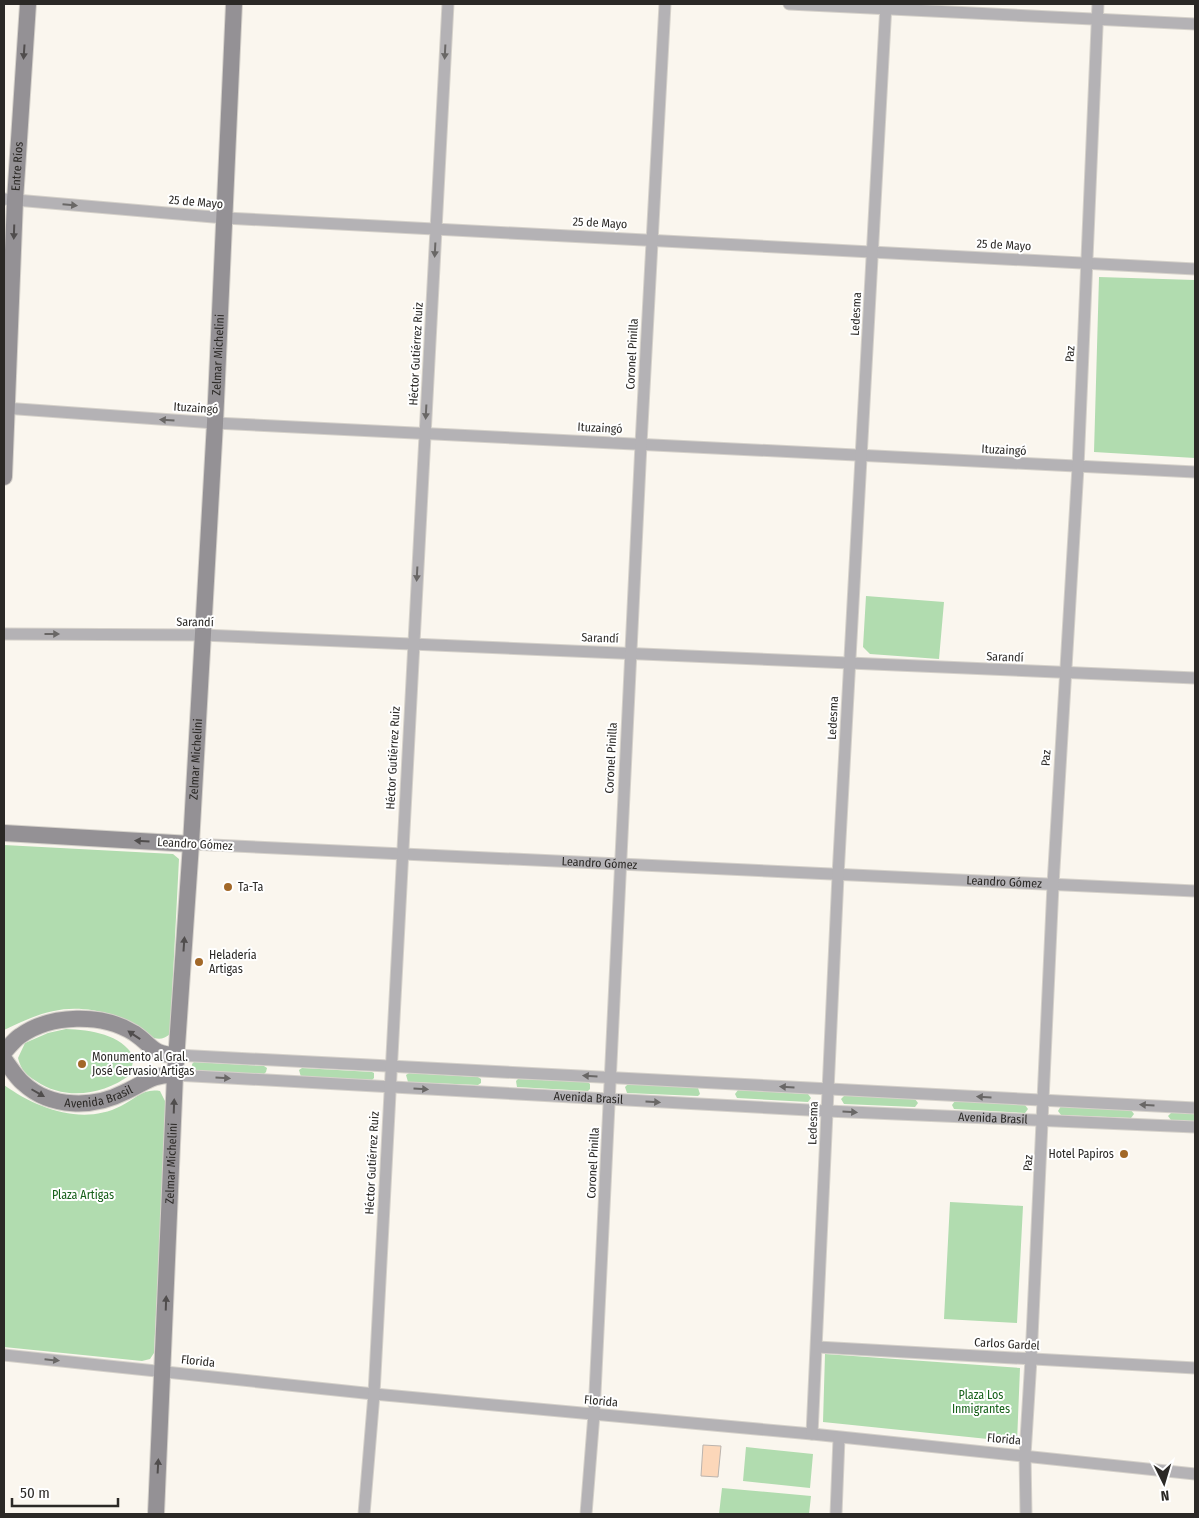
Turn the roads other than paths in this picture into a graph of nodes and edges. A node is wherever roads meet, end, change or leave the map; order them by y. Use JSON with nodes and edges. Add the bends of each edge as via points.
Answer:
{"nodes":[{"id":1,"x":28,"y":4,"type":"edge"},
{"id":2,"x":234,"y":4,"type":"edge"},
{"id":3,"x":448,"y":4,"type":"edge"},
{"id":4,"x":665,"y":4,"type":"edge"},
{"id":5,"x":790,"y":4,"type":"edge"},
{"id":6,"x":1098,"y":4,"type":"edge"},
{"id":7,"x":886,"y":7,"type":"edge"},
{"id":8,"x":1097,"y":20,"type":"junction"},
{"id":9,"x":1195,"y":24,"type":"edge"},
{"id":10,"x":9,"y":199,"type":"edge"},
{"id":11,"x":225,"y":218,"type":"junction"},
{"id":12,"x":437,"y":228,"type":"junction"},
{"id":13,"x":653,"y":240,"type":"junction"},
{"id":14,"x":873,"y":253,"type":"junction"},
{"id":15,"x":1088,"y":263,"type":"junction"},
{"id":16,"x":1195,"y":269,"type":"edge"},
{"id":17,"x":6,"y":408,"type":"edge"},
{"id":18,"x":215,"y":423,"type":"junction"},
{"id":19,"x":425,"y":434,"type":"junction"},
{"id":20,"x":641,"y":444,"type":"junction"},
{"id":21,"x":861,"y":457,"type":"junction"},
{"id":22,"x":1078,"y":467,"type":"junction"},
{"id":23,"x":1195,"y":472,"type":"edge"},
{"id":24,"x":4,"y":478,"type":"edge"},
{"id":25,"x":4,"y":634,"type":"edge"},
{"id":26,"x":202,"y":635,"type":"junction"},
{"id":27,"x":413,"y":644,"type":"junction"},
{"id":28,"x":630,"y":654,"type":"junction"},
{"id":29,"x":850,"y":664,"type":"junction"},
{"id":30,"x":1064,"y":673,"type":"junction"},
{"id":31,"x":1195,"y":678,"type":"edge"},
{"id":32,"x":4,"y":833,"type":"edge"},
{"id":33,"x":191,"y":844,"type":"junction"},
{"id":34,"x":402,"y":855,"type":"junction"},
{"id":35,"x":620,"y":865,"type":"junction"},
{"id":36,"x":838,"y":876,"type":"junction"},
{"id":37,"x":1053,"y":885,"type":"junction"},
{"id":38,"x":1195,"y":891,"type":"edge"},
{"id":39,"x":4,"y":1052,"type":"edge"},
{"id":40,"x":176,"y":1056,"type":"junction"},
{"id":41,"x":4,"y":1059,"type":"edge"},
{"id":42,"x":391,"y":1066,"type":"junction"},
{"id":43,"x":175,"y":1075,"type":"junction"},
{"id":44,"x":610,"y":1077,"type":"junction"},
{"id":45,"x":390,"y":1088,"type":"junction"},
{"id":46,"x":828,"y":1089,"type":"junction"},
{"id":47,"x":610,"y":1100,"type":"junction"},
{"id":48,"x":1044,"y":1100,"type":"junction"},
{"id":49,"x":1195,"y":1108,"type":"edge"},
{"id":50,"x":827,"y":1111,"type":"junction"},
{"id":51,"x":1044,"y":1120,"type":"junction"},
{"id":52,"x":1195,"y":1127,"type":"edge"},
{"id":53,"x":817,"y":1347,"type":"junction"},
{"id":54,"x":4,"y":1355,"type":"edge"},
{"id":55,"x":1031,"y":1359,"type":"junction"},
{"id":56,"x":1195,"y":1368,"type":"edge"},
{"id":57,"x":164,"y":1371,"type":"junction"},
{"id":58,"x":374,"y":1394,"type":"junction"},
{"id":59,"x":594,"y":1414,"type":"junction"},
{"id":60,"x":812,"y":1434,"type":"junction"},
{"id":61,"x":839,"y":1438,"type":"junction"},
{"id":62,"x":1025,"y":1455,"type":"junction"},
{"id":63,"x":1195,"y":1474,"type":"edge"},
{"id":64,"x":156,"y":1514,"type":"edge"},
{"id":65,"x":364,"y":1514,"type":"edge"},
{"id":66,"x":586,"y":1514,"type":"edge"},
{"id":67,"x":836,"y":1514,"type":"edge"},
{"id":68,"x":1026,"y":1514,"type":"edge"}],
"edges":[{"from":1,"to":10,"type":"street","name":"Entre Ríos","one_way":true},
{"from":2,"to":11,"type":"street","name":"Zelmar Michelini"},
{"from":3,"to":12,"type":"street","name":"Héctor Gutiérrez Ruiz","one_way":true},
{"from":4,"to":13,"type":"street","name":"Coronel Pinilla"},
{"from":5,"to":7,"type":"street"},
{"from":6,"to":8,"type":"street","name":"Paz"},
{"from":7,"to":8,"type":"street"},
{"from":7,"to":14,"type":"street","name":"Ledesma"},
{"from":8,"to":9,"type":"street"},
{"from":8,"to":15,"type":"street","name":"Paz"},
{"from":10,"to":11,"type":"street","name":"25 de Mayo","one_way":true},
{"from":10,"to":17,"type":"street","name":"Entre Ríos","one_way":true},
{"from":11,"to":12,"type":"street","name":"25 de Mayo"},
{"from":11,"to":18,"type":"street","name":"Zelmar Michelini"},
{"from":12,"to":13,"type":"street","name":"25 de Mayo"},
{"from":12,"to":19,"type":"street","name":"Héctor Gutiérrez Ruiz","one_way":true},
{"from":13,"to":14,"type":"street","name":"25 de Mayo"},
{"from":13,"to":20,"type":"street","name":"Coronel Pinilla"},
{"from":14,"to":15,"type":"street","name":"25 de Mayo"},
{"from":14,"to":21,"type":"street","name":"Ledesma"},
{"from":15,"to":16,"type":"street","name":"25 de Mayo"},
{"from":15,"to":22,"type":"street","name":"Paz"},
{"from":18,"to":17,"type":"street","name":"Ituzaingó","one_way":true},
{"from":17,"to":24,"type":"street","name":"Entre Ríos"},
{"from":18,"to":19,"type":"street","name":"Ituzaingó"},
{"from":18,"to":26,"type":"street","name":"Zelmar Michelini"},
{"from":19,"to":20,"type":"street","name":"Ituzaingó"},
{"from":19,"to":27,"type":"street","name":"Héctor Gutiérrez Ruiz","one_way":true},
{"from":20,"to":21,"type":"street","name":"Ituzaingó"},
{"from":20,"to":28,"type":"street","name":"Coronel Pinilla"},
{"from":21,"to":22,"type":"street","name":"Ituzaingó"},
{"from":21,"to":29,"type":"street","name":"Ledesma"},
{"from":22,"to":23,"type":"street","name":"Ituzaingó"},
{"from":22,"to":30,"type":"street","name":"Paz"},
{"from":25,"to":26,"type":"street","name":"Sarandí","one_way":true},
{"from":26,"to":27,"type":"street","name":"Sarandí"},
{"from":26,"to":33,"type":"street","name":"Zelmar Michelini"},
{"from":27,"to":28,"type":"street","name":"Sarandí"},
{"from":27,"to":34,"type":"street","name":"Héctor Gutiérrez Ruiz"},
{"from":28,"to":29,"type":"street","name":"Sarandí"},
{"from":28,"to":35,"type":"street","name":"Coronel Pinilla"},
{"from":29,"to":30,"type":"street","name":"Sarandí"},
{"from":29,"to":36,"type":"street","name":"Ledesma"},
{"from":30,"to":31,"type":"street","name":"Sarandí"},
{"from":30,"to":37,"type":"street","name":"Paz"},
{"from":33,"to":32,"type":"street","name":"Leandro Gómez","one_way":true},
{"from":33,"to":34,"type":"street","name":"Leandro Gómez"},
{"from":40,"to":33,"type":"street","name":"Zelmar Michelini","one_way":true},
{"from":34,"to":35,"type":"street","name":"Leandro Gómez"},
{"from":34,"to":42,"type":"street","name":"Héctor Gutiérrez Ruiz"},
{"from":35,"to":36,"type":"street","name":"Leandro Gómez"},
{"from":35,"to":44,"type":"street","name":"Coronel Pinilla"},
{"from":36,"to":37,"type":"street","name":"Leandro Gómez"},
{"from":36,"to":46,"type":"street","name":"Ledesma"},
{"from":37,"to":38,"type":"street","name":"Leandro Gómez"},
{"from":37,"to":48,"type":"street","name":"Paz"},
{"from":40,"to":39,"type":"street","name":"Avenida Brasil","one_way":true,"via":[[162,1055],[134,1033],[106,1021],[81,1018],[50,1022],[21,1036]]},
{"from":40,"to":42,"type":"street","name":"Avenida Brasil"},
{"from":40,"to":43,"type":"street","name":"Zelmar Michelini"},
{"from":41,"to":43,"type":"street","name":"Avenida Brasil","one_way":true,"via":[[24,1084],[46,1097],[68,1104],[93,1103],[115,1097],[159,1074]]},
{"from":44,"to":42,"type":"street","name":"Avenida Brasil","one_way":true},
{"from":42,"to":45,"type":"street","name":"Héctor Gutiérrez Ruiz"},
{"from":43,"to":45,"type":"street","name":"Avenida Brasil","one_way":true},
{"from":57,"to":43,"type":"street","name":"Zelmar Michelini","one_way":true},
{"from":46,"to":44,"type":"street","name":"Avenida Brasil","one_way":true},
{"from":44,"to":47,"type":"street","name":"Coronel Pinilla"},
{"from":45,"to":47,"type":"street","name":"Avenida Brasil","one_way":true},
{"from":45,"to":58,"type":"street","name":"Héctor Gutiérrez Ruiz"},
{"from":48,"to":46,"type":"street","name":"Avenida Brasil","one_way":true},
{"from":46,"to":50,"type":"street","name":"Ledesma"},
{"from":47,"to":50,"type":"street","name":"Avenida Brasil","one_way":true},
{"from":47,"to":59,"type":"street","name":"Coronel Pinilla"},
{"from":49,"to":48,"type":"street","name":"Avenida Brasil","one_way":true},
{"from":48,"to":51,"type":"street","name":"Paz"},
{"from":50,"to":51,"type":"street","name":"Avenida Brasil","one_way":true},
{"from":50,"to":53,"type":"street","name":"Ledesma"},
{"from":51,"to":52,"type":"street","name":"Avenida Brasil"},
{"from":51,"to":55,"type":"street","name":"Paz"},
{"from":53,"to":55,"type":"street","name":"Carlos Gardel"},
{"from":53,"to":60,"type":"street","name":"Ledesma"},
{"from":54,"to":57,"type":"street","name":"Florida","one_way":true},
{"from":55,"to":56,"type":"street","name":"Carlos Gardel"},
{"from":55,"to":62,"type":"street","name":"Paz"},
{"from":57,"to":58,"type":"street","name":"Florida"},
{"from":64,"to":57,"type":"street","name":"Zelmar Michelini","one_way":true},
{"from":58,"to":59,"type":"street","name":"Florida"},
{"from":58,"to":65,"type":"street","name":"Héctor Gutiérrez Ruiz"},
{"from":59,"to":60,"type":"street","name":"Florida"},
{"from":59,"to":66,"type":"street","name":"Coronel Pinilla"},
{"from":60,"to":61,"type":"street","name":"Florida"},
{"from":61,"to":62,"type":"street","name":"Florida"},
{"from":61,"to":67,"type":"street"},
{"from":62,"to":63,"type":"street","name":"Florida"},
{"from":62,"to":68,"type":"street","name":"Paz"}]}
